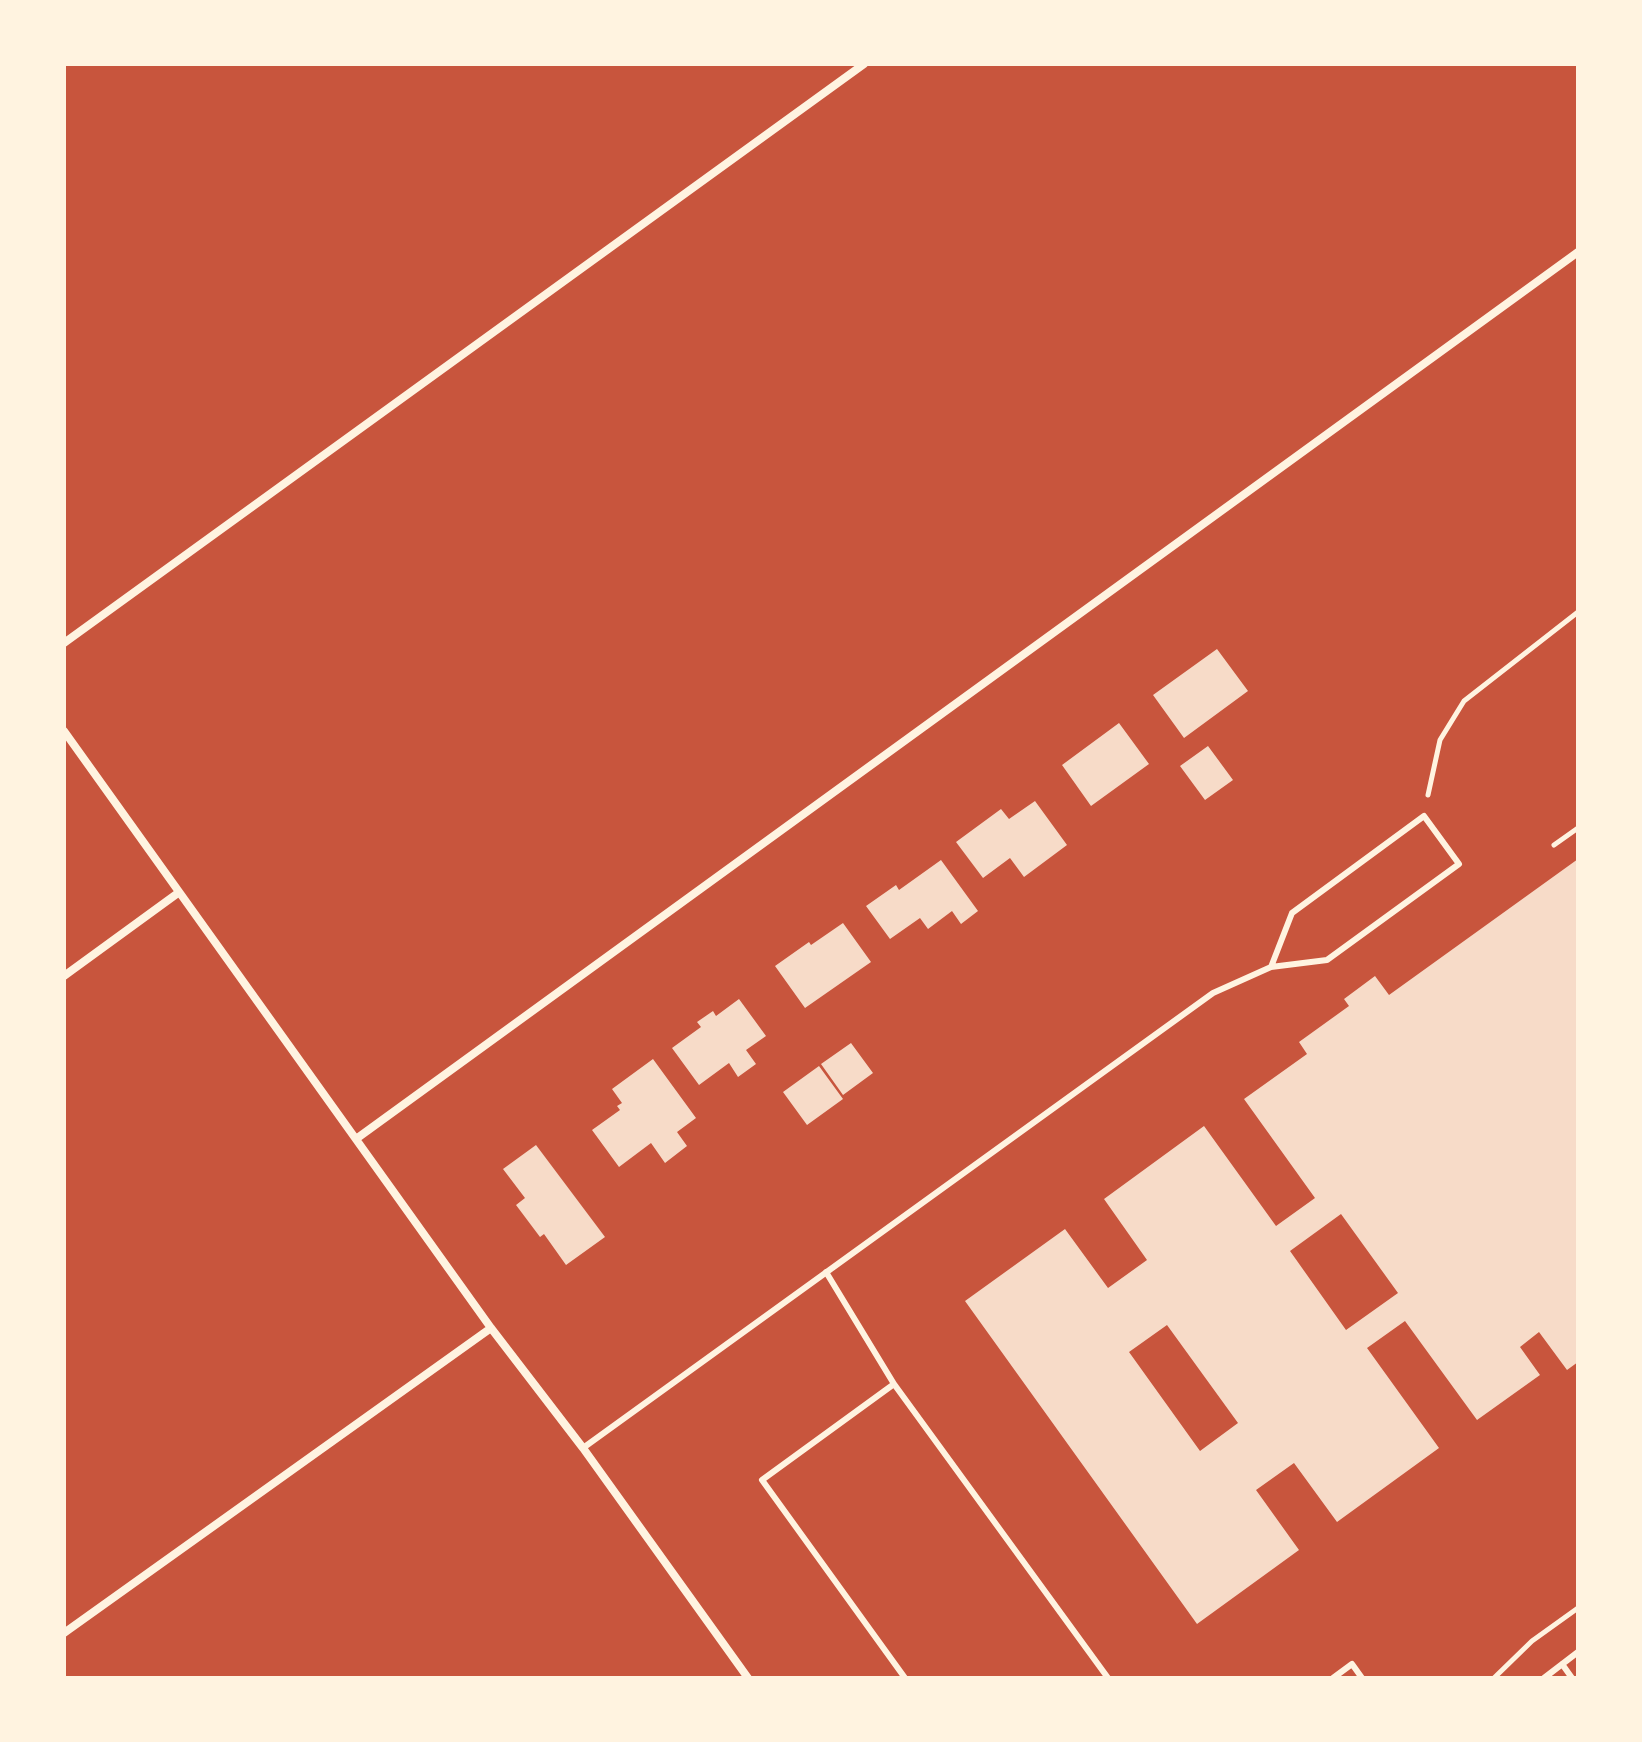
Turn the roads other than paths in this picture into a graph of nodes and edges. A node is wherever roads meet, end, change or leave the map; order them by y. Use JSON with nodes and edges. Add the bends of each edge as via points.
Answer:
{"nodes":[{"id":1,"x":864,"y":64,"type":"edge"},
{"id":2,"x":1578,"y":252,"type":"edge"},
{"id":3,"x":64,"y":643,"type":"edge"},
{"id":4,"x":64,"y":731,"type":"edge"},
{"id":5,"x":178,"y":893,"type":"junction"},
{"id":6,"x":1271,"y":967,"type":"junction"},
{"id":7,"x":64,"y":976,"type":"edge"},
{"id":8,"x":356,"y":1139,"type":"junction"},
{"id":9,"x":826,"y":1272,"type":"junction"},
{"id":10,"x":491,"y":1328,"type":"junction"},
{"id":11,"x":894,"y":1384,"type":"junction"},
{"id":12,"x":583,"y":1448,"type":"junction"},
{"id":13,"x":64,"y":1633,"type":"edge"},
{"id":14,"x":1578,"y":1652,"type":"edge"},
{"id":15,"x":1562,"y":1664,"type":"junction"},
{"id":16,"x":748,"y":1678,"type":"edge"},
{"id":17,"x":905,"y":1678,"type":"edge"},
{"id":18,"x":1108,"y":1678,"type":"edge"},
{"id":19,"x":1333,"y":1678,"type":"edge"},
{"id":20,"x":1362,"y":1678,"type":"edge"},
{"id":21,"x":1544,"y":1678,"type":"edge"},
{"id":22,"x":1572,"y":1678,"type":"edge"}],
"edges":[{"from":1,"to":3,"type":"street"},
{"from":2,"to":8,"type":"street"},
{"from":4,"to":5,"type":"street"},
{"from":5,"to":7,"type":"street"},
{"from":5,"to":8,"type":"street"},
{"from":6,"to":6,"type":"lane","via":[[1292,913],[1424,816],[1459,864],[1327,960]]},
{"from":6,"to":9,"type":"lane","via":[[1213,993]]},
{"from":8,"to":10,"type":"street"},
{"from":9,"to":11,"type":"lane"},
{"from":9,"to":12,"type":"lane"},
{"from":10,"to":12,"type":"street"},
{"from":10,"to":13,"type":"street"},
{"from":11,"to":17,"type":"lane","via":[[762,1480]]},
{"from":11,"to":18,"type":"lane"},
{"from":12,"to":16,"type":"street"},
{"from":14,"to":15,"type":"lane"},
{"from":15,"to":21,"type":"lane"},
{"from":15,"to":22,"type":"lane"},
{"from":19,"to":20,"type":"lane","via":[[1352,1664]]}]}
